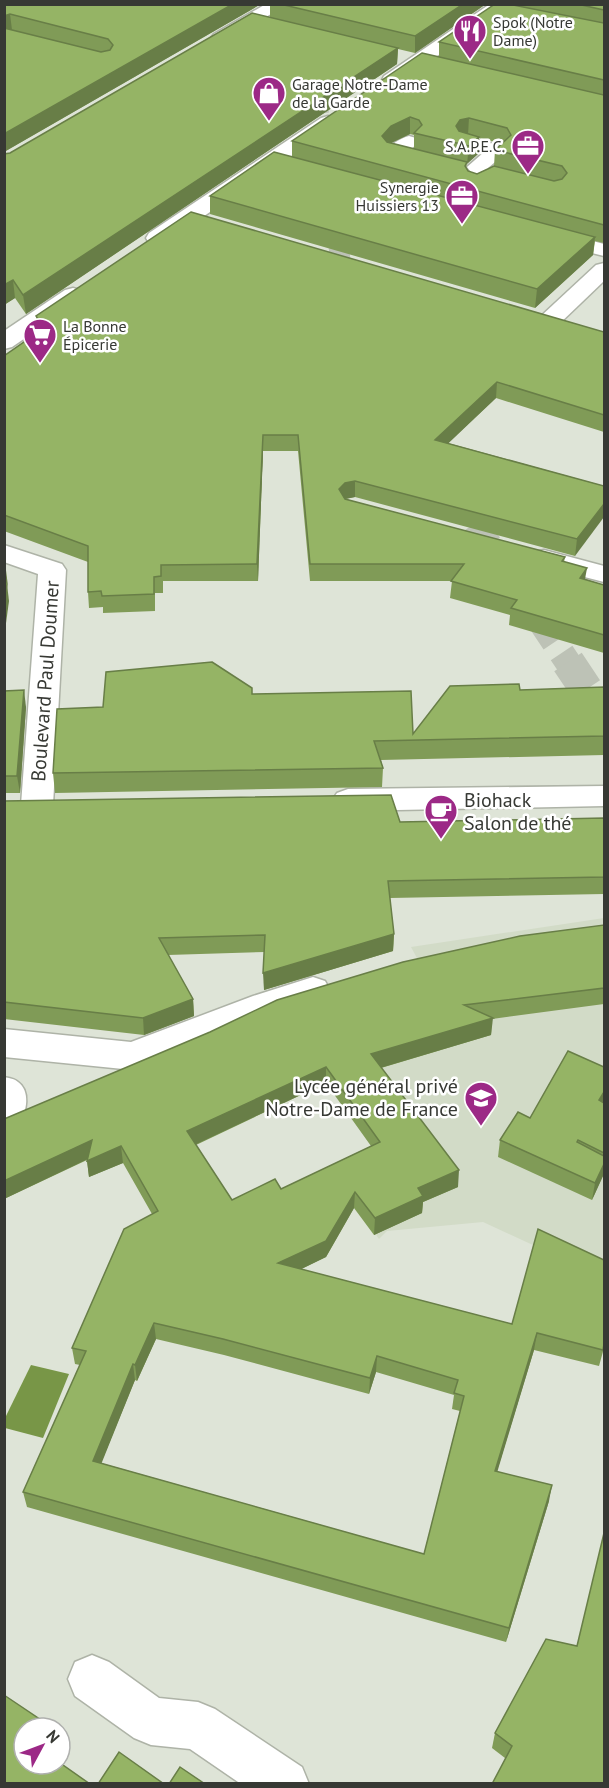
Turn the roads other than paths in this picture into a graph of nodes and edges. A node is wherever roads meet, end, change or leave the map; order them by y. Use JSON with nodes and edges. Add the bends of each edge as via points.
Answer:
{"nodes":[{"id":1,"x":279,"y":4,"type":"edge"},
{"id":2,"x":504,"y":10,"type":"edge"},
{"id":3,"x":249,"y":21,"type":"junction"},
{"id":4,"x":270,"y":26,"type":"edge"},
{"id":5,"x":201,"y":49,"type":"edge"},
{"id":6,"x":395,"y":56,"type":"edge"},
{"id":7,"x":419,"y":61,"type":"junction"},
{"id":8,"x":447,"y":68,"type":"edge"},
{"id":9,"x":379,"y":88,"type":"edge"},
{"id":10,"x":340,"y":115,"type":"edge"},
{"id":11,"x":409,"y":142,"type":"edge"},
{"id":12,"x":467,"y":143,"type":"edge"},
{"id":13,"x":271,"y":161,"type":"junction"},
{"id":14,"x":439,"y":165,"type":"edge"},
{"id":15,"x":296,"y":168,"type":"edge"},
{"id":16,"x":543,"y":188,"type":"edge"},
{"id":17,"x":188,"y":217,"type":"junction"},
{"id":18,"x":211,"y":224,"type":"edge"},
{"id":19,"x":532,"y":231,"type":"edge"},
{"id":20,"x":140,"y":250,"type":"edge"},
{"id":21,"x":604,"y":250,"type":"edge"},
{"id":22,"x":604,"y":270,"type":"edge"},
{"id":23,"x":92,"y":283,"type":"edge"},
{"id":24,"x":527,"y":315,"type":"edge"},
{"id":25,"x":549,"y":321,"type":"junction"},
{"id":26,"x":572,"y":328,"type":"edge"},
{"id":27,"x":4,"y":342,"type":"edge"},
{"id":28,"x":516,"y":550,"type":"edge"},
{"id":29,"x":4,"y":553,"type":"edge"},
{"id":30,"x":604,"y":574,"type":"edge"},
{"id":31,"x":604,"y":796,"type":"edge"},
{"id":32,"x":322,"y":800,"type":"edge"},
{"id":33,"x":4,"y":806,"type":"edge"},
{"id":34,"x":345,"y":981,"type":"edge"},
{"id":35,"x":4,"y":1043,"type":"edge"},
{"id":36,"x":4,"y":1091,"type":"edge"},
{"id":37,"x":4,"y":1113,"type":"edge"},
{"id":38,"x":92,"y":1679,"type":"dead end"},
{"id":39,"x":285,"y":1784,"type":"edge"}],
"edges":[{"from":1,"to":3,"type":"street"},
{"from":2,"to":7,"type":"street"},
{"from":3,"to":4,"type":"street"},
{"from":3,"to":5,"type":"street","via":[[224,30]]},
{"from":6,"to":7,"type":"street"},
{"from":7,"to":8,"type":"street"},
{"from":7,"to":9,"type":"street"},
{"from":10,"to":13,"type":"street"},
{"from":11,"to":14,"type":"street","via":[[394,153]]},
{"from":12,"to":16,"type":"street","via":[[498,151],[477,167],[474,177],[492,175]]},
{"from":13,"to":15,"type":"street"},
{"from":13,"to":17,"type":"street"},
{"from":17,"to":18,"type":"street"},
{"from":17,"to":20,"type":"street"},
{"from":19,"to":21,"type":"street"},
{"from":22,"to":25,"type":"street"},
{"from":23,"to":27,"type":"street"},
{"from":24,"to":25,"type":"street"},
{"from":25,"to":26,"type":"street"},
{"from":28,"to":30,"type":"street"},
{"from":29,"to":33,"type":"street","name":"Boulevard Paul Doumer","via":[[52,570],[49,805]]},
{"from":31,"to":32,"type":"street"},
{"from":34,"to":35,"type":"street","via":[[266,1005],[133,1056]]},
{"from":36,"to":37,"type":"street","via":[[8,1094]]},
{"from":38,"to":39,"type":"street","via":[[151,1721],[198,1726]]}]}
